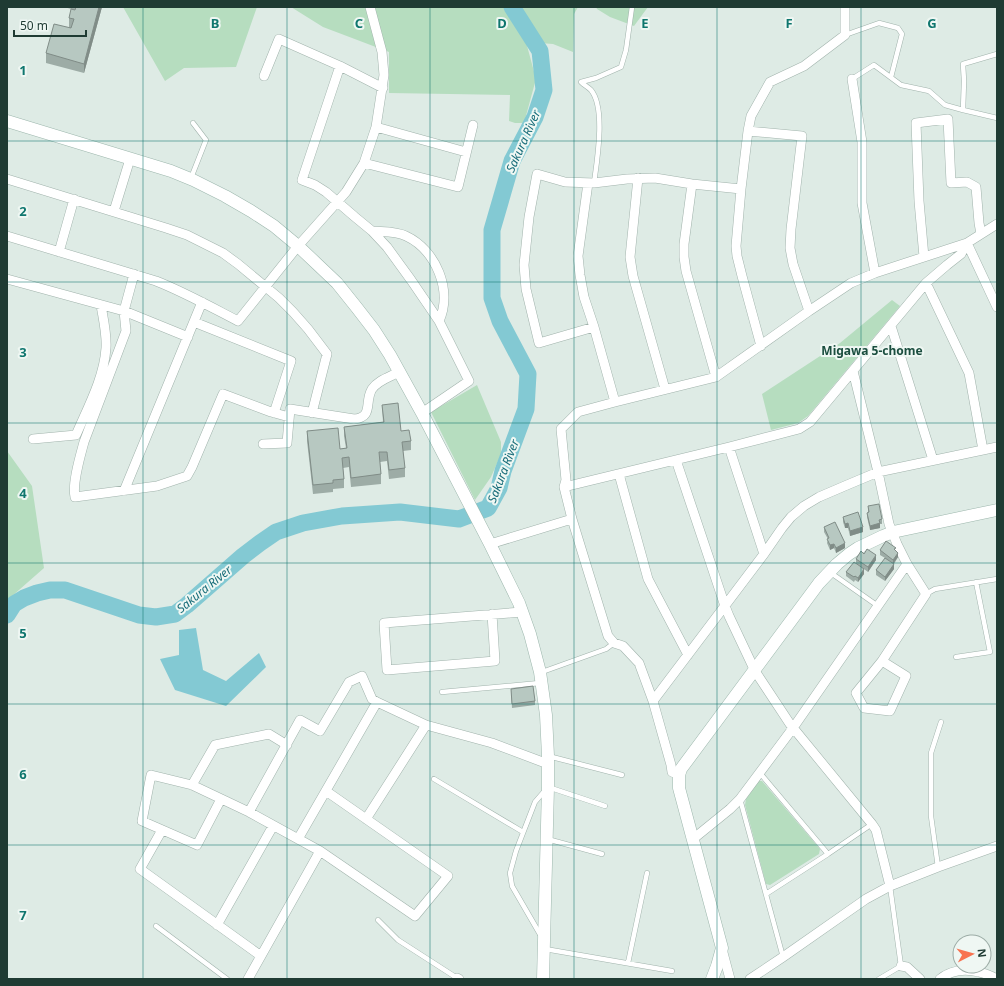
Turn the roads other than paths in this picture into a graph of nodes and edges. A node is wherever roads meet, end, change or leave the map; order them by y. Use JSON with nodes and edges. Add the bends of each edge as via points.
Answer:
{"nodes":[{"id":1,"x":370,"y":7,"type":"edge"},
{"id":2,"x":632,"y":7,"type":"edge"},
{"id":3,"x":844,"y":7,"type":"edge"},
{"id":4,"x":845,"y":35,"type":"junction"},
{"id":5,"x":997,"y":54,"type":"edge"},
{"id":6,"x":340,"y":66,"type":"junction"},
{"id":7,"x":264,"y":76,"type":"dead end"},
{"id":8,"x":852,"y":78,"type":"joint"},
{"id":9,"x":891,"y":78,"type":"junction"},
{"id":10,"x":383,"y":88,"type":"junction"},
{"id":11,"x":963,"y":110,"type":"junction"},
{"id":12,"x":997,"y":118,"type":"edge"},
{"id":13,"x":7,"y":121,"type":"edge"},
{"id":14,"x":193,"y":123,"type":"dead end"},
{"id":15,"x":473,"y":125,"type":"dead end"},
{"id":16,"x":376,"y":127,"type":"junction"},
{"id":17,"x":748,"y":131,"type":"junction"},
{"id":18,"x":466,"y":152,"type":"junction"},
{"id":19,"x":130,"y":159,"type":"junction"},
{"id":20,"x":364,"y":163,"type":"junction"},
{"id":21,"x":638,"y":178,"type":"junction"},
{"id":22,"x":7,"y":179,"type":"edge"},
{"id":23,"x":191,"y":179,"type":"junction"},
{"id":24,"x":591,"y":183,"type":"junction"},
{"id":25,"x":692,"y":184,"type":"junction"},
{"id":26,"x":741,"y":189,"type":"junction"},
{"id":27,"x":74,"y":200,"type":"junction"},
{"id":28,"x":338,"y":201,"type":"junction"},
{"id":29,"x":114,"y":211,"type":"junction"},
{"id":30,"x":997,"y":224,"type":"edge"},
{"id":31,"x":372,"y":231,"type":"junction"},
{"id":32,"x":982,"y":234,"type":"junction"},
{"id":33,"x":7,"y":236,"type":"edge"},
{"id":34,"x":967,"y":243,"type":"junction"},
{"id":35,"x":298,"y":246,"type":"junction"},
{"id":36,"x":59,"y":252,"type":"junction"},
{"id":37,"x":924,"y":257,"type":"junction"},
{"id":38,"x":875,"y":273,"type":"junction"},
{"id":39,"x":134,"y":274,"type":"junction"},
{"id":40,"x":7,"y":279,"type":"edge"},
{"id":41,"x":926,"y":283,"type":"junction"},
{"id":42,"x":266,"y":286,"type":"junction"},
{"id":43,"x":202,"y":302,"type":"junction"},
{"id":44,"x":101,"y":305,"type":"junction"},
{"id":45,"x":997,"y":307,"type":"edge"},
{"id":46,"x":124,"y":311,"type":"junction"},
{"id":47,"x":809,"y":311,"type":"junction"},
{"id":48,"x":439,"y":321,"type":"junction"},
{"id":49,"x":194,"y":322,"type":"junction"},
{"id":50,"x":891,"y":326,"type":"junction"},
{"id":51,"x":594,"y":327,"type":"junction"},
{"id":52,"x":188,"y":337,"type":"junction"},
{"id":53,"x":761,"y":346,"type":"junction"},
{"id":54,"x":399,"y":372,"type":"junction"},
{"id":55,"x":853,"y":372,"type":"junction"},
{"id":56,"x":716,"y":377,"type":"junction"},
{"id":57,"x":665,"y":389,"type":"junction"},
{"id":58,"x":615,"y":402,"type":"junction"},
{"id":59,"x":274,"y":413,"type":"junction"},
{"id":60,"x":312,"y":413,"type":"junction"},
{"id":61,"x":422,"y":413,"type":"junction"},
{"id":62,"x":289,"y":417,"type":"junction"},
{"id":63,"x":33,"y":440,"type":"dead end"},
{"id":64,"x":263,"y":444,"type":"dead end"},
{"id":65,"x":729,"y":447,"type":"junction"},
{"id":66,"x":997,"y":447,"type":"edge"},
{"id":67,"x":983,"y":450,"type":"junction"},
{"id":68,"x":676,"y":460,"type":"junction"},
{"id":69,"x":933,"y":460,"type":"junction"},
{"id":70,"x":878,"y":472,"type":"junction"},
{"id":71,"x":619,"y":474,"type":"junction"},
{"id":72,"x":564,"y":488,"type":"junction"},
{"id":73,"x":124,"y":491,"type":"junction"},
{"id":74,"x":997,"y":510,"type":"edge"},
{"id":75,"x":572,"y":519,"type":"junction"},
{"id":76,"x":893,"y":532,"type":"junction"},
{"id":77,"x":490,"y":544,"type":"junction"},
{"id":78,"x":764,"y":554,"type":"junction"},
{"id":79,"x":907,"y":564,"type":"junction"},
{"id":80,"x":829,"y":572,"type":"junction"},
{"id":81,"x":997,"y":579,"type":"edge"},
{"id":82,"x":976,"y":582,"type":"junction"},
{"id":83,"x":926,"y":594,"type":"junction"},
{"id":84,"x":725,"y":606,"type":"junction"},
{"id":85,"x":878,"y":606,"type":"junction"},
{"id":86,"x":522,"y":612,"type":"junction"},
{"id":87,"x":492,"y":614,"type":"junction"},
{"id":88,"x":614,"y":643,"type":"junction"},
{"id":89,"x":688,"y":655,"type":"junction"},
{"id":90,"x":956,"y":657,"type":"dead end"},
{"id":91,"x":882,"y":661,"type":"junction"},
{"id":92,"x":755,"y":670,"type":"junction"},
{"id":93,"x":541,"y":677,"type":"junction"},
{"id":94,"x":442,"y":692,"type":"dead end"},
{"id":95,"x":653,"y":701,"type":"junction"},
{"id":96,"x":377,"y":702,"type":"junction"},
{"id":97,"x":941,"y":722,"type":"dead end"},
{"id":98,"x":426,"y":725,"type":"junction"},
{"id":99,"x":793,"y":728,"type":"junction"},
{"id":100,"x":287,"y":744,"type":"junction"},
{"id":101,"x":548,"y":760,"type":"junction"},
{"id":102,"x":760,"y":773,"type":"junction"},
{"id":103,"x":622,"y":775,"type":"dead end"},
{"id":104,"x":679,"y":775,"type":"junction"},
{"id":105,"x":434,"y":779,"type":"dead end"},
{"id":106,"x":192,"y":785,"type":"junction"},
{"id":107,"x":548,"y":787,"type":"junction"},
{"id":108,"x":326,"y":791,"type":"junction"},
{"id":109,"x":220,"y":799,"type":"junction"},
{"id":110,"x":740,"y":799,"type":"junction"},
{"id":111,"x":605,"y":806,"type":"dead end"},
{"id":112,"x":249,"y":812,"type":"junction"},
{"id":113,"x":366,"y":819,"type":"junction"},
{"id":114,"x":872,"y":824,"type":"junction"},
{"id":115,"x":273,"y":826,"type":"junction"},
{"id":116,"x":162,"y":830,"type":"junction"},
{"id":117,"x":523,"y":832,"type":"junction"},
{"id":118,"x":693,"y":838,"type":"junction"},
{"id":119,"x":547,"y":839,"type":"junction"},
{"id":120,"x":298,"y":840,"type":"junction"},
{"id":121,"x":997,"y":846,"type":"edge"},
{"id":122,"x":320,"y":852,"type":"junction"},
{"id":123,"x":602,"y":854,"type":"dead end"},
{"id":124,"x":828,"y":854,"type":"junction"},
{"id":125,"x":938,"y":867,"type":"junction"},
{"id":126,"x":647,"y":873,"type":"dead end"},
{"id":127,"x":890,"y":886,"type":"junction"},
{"id":128,"x":766,"y":894,"type":"junction"},
{"id":129,"x":378,"y":920,"type":"dead end"},
{"id":130,"x":217,"y":925,"type":"junction"},
{"id":131,"x":156,"y":926,"type":"dead end"},
{"id":132,"x":544,"y":945,"type":"junction"},
{"id":133,"x":722,"y":948,"type":"junction"},
{"id":134,"x":261,"y":956,"type":"junction"},
{"id":135,"x":783,"y":957,"type":"junction"},
{"id":136,"x":628,"y":963,"type":"junction"},
{"id":137,"x":901,"y":966,"type":"junction"},
{"id":138,"x":672,"y":971,"type":"dead end"},
{"id":139,"x":227,"y":979,"type":"edge"},
{"id":140,"x":248,"y":979,"type":"edge"},
{"id":141,"x":458,"y":979,"type":"edge"},
{"id":142,"x":543,"y":979,"type":"edge"},
{"id":143,"x":712,"y":979,"type":"edge"},
{"id":144,"x":730,"y":979,"type":"edge"},
{"id":145,"x":750,"y":979,"type":"edge"},
{"id":146,"x":879,"y":979,"type":"edge"},
{"id":147,"x":920,"y":979,"type":"edge"},
{"id":148,"x":940,"y":979,"type":"edge"},
{"id":149,"x":997,"y":979,"type":"edge"}],
"edges":[{"from":1,"to":10,"type":"street","via":[[382,52]]},
{"from":2,"to":24,"type":"lane","via":[[621,67],[581,82],[592,91],[598,106],[600,126],[598,152]]},
{"from":3,"to":4,"type":"street"},
{"from":4,"to":9,"type":"lane","via":[[879,23],[898,28],[902,34]]},
{"from":4,"to":17,"type":"street","via":[[804,66],[770,82],[751,116]]},
{"from":5,"to":11,"type":"lane","via":[[963,64]]},
{"from":6,"to":7,"type":"street","via":[[279,39]]},
{"from":6,"to":10,"type":"street"},
{"from":6,"to":28,"type":"street","via":[[302,180],[320,188]]},
{"from":8,"to":9,"type":"lane","via":[[874,66]]},
{"from":8,"to":38,"type":"street","via":[[862,142],[862,203]]},
{"from":9,"to":11,"type":"lane","via":[[901,85],[929,91],[945,105]]},
{"from":10,"to":16,"type":"street"},
{"from":11,"to":12,"type":"lane"},
{"from":13,"to":19,"type":"street"},
{"from":14,"to":23,"type":"lane","via":[[206,140]]},
{"from":15,"to":18,"type":"street"},
{"from":16,"to":18,"type":"street"},
{"from":16,"to":20,"type":"street"},
{"from":17,"to":26,"type":"street"},
{"from":17,"to":47,"type":"street","via":[[802,136],[790,248]]},
{"from":18,"to":20,"type":"street","via":[[458,187]]},
{"from":19,"to":23,"type":"street"},
{"from":19,"to":29,"type":"street"},
{"from":20,"to":28,"type":"street"},
{"from":21,"to":24,"type":"street"},
{"from":21,"to":25,"type":"street"},
{"from":21,"to":57,"type":"street","via":[[630,257]]},
{"from":22,"to":27,"type":"street"},
{"from":23,"to":35,"type":"street","via":[[252,211]]},
{"from":24,"to":51,"type":"street","via":[[578,256],[584,297]]},
{"from":24,"to":51,"type":"street","via":[[565,182],[537,174],[524,265],[526,289],[539,343]]},
{"from":25,"to":26,"type":"street"},
{"from":25,"to":56,"type":"street","via":[[684,257]]},
{"from":26,"to":53,"type":"street","via":[[737,256]]},
{"from":27,"to":29,"type":"street"},
{"from":27,"to":36,"type":"street"},
{"from":28,"to":31,"type":"street"},
{"from":28,"to":35,"type":"street"},
{"from":29,"to":42,"type":"street","via":[[203,242],[223,253]]},
{"from":30,"to":32,"type":"street"},
{"from":31,"to":48,"type":"street","via":[[387,247]]},
{"from":31,"to":48,"type":"street","via":[[406,236],[422,246],[441,275],[444,291]]},
{"from":32,"to":34,"type":"street"},
{"from":32,"to":37,"type":"street","via":[[976,187],[967,182],[951,182],[948,119],[916,123]]},
{"from":33,"to":36,"type":"street"},
{"from":34,"to":37,"type":"street"},
{"from":34,"to":41,"type":"street","via":[[961,254]]},
{"from":34,"to":45,"type":"street"},
{"from":35,"to":42,"type":"street"},
{"from":35,"to":54,"type":"street","via":[[337,283],[358,308]]},
{"from":36,"to":39,"type":"street"},
{"from":37,"to":38,"type":"street"},
{"from":38,"to":47,"type":"street","via":[[851,283]]},
{"from":39,"to":43,"type":"street","via":[[174,288]]},
{"from":39,"to":46,"type":"street"},
{"from":40,"to":44,"type":"street"},
{"from":41,"to":50,"type":"street"},
{"from":41,"to":67,"type":"street","via":[[969,373]]},
{"from":42,"to":43,"type":"street","via":[[238,322]]},
{"from":42,"to":60,"type":"street","via":[[293,312],[327,354]]},
{"from":43,"to":49,"type":"street"},
{"from":44,"to":46,"type":"street"},
{"from":44,"to":63,"type":"street","via":[[106,346],[104,363],[76,435]]},
{"from":46,"to":52,"type":"street"},
{"from":46,"to":73,"type":"street","via":[[126,331],[84,442],[74,493],[75,497]]},
{"from":47,"to":53,"type":"street"},
{"from":48,"to":61,"type":"street","via":[[469,381]]},
{"from":49,"to":52,"type":"street"},
{"from":49,"to":59,"type":"street","via":[[291,361]]},
{"from":50,"to":55,"type":"street"},
{"from":50,"to":69,"type":"street"},
{"from":51,"to":58,"type":"street"},
{"from":52,"to":73,"type":"street"},
{"from":53,"to":56,"type":"street"},
{"from":54,"to":60,"type":"street","via":[[372,389],[367,411],[360,419]]},
{"from":54,"to":61,"type":"street"},
{"from":55,"to":65,"type":"street","via":[[810,422],[800,429]]},
{"from":55,"to":70,"type":"street"},
{"from":56,"to":57,"type":"street"},
{"from":57,"to":58,"type":"street"},
{"from":58,"to":72,"type":"street","via":[[578,412],[561,430],[566,480]]},
{"from":59,"to":62,"type":"street"},
{"from":59,"to":73,"type":"street","via":[[224,394],[187,476],[157,486]]},
{"from":60,"to":62,"type":"street","via":[[290,409]]},
{"from":61,"to":77,"type":"street"},
{"from":62,"to":64,"type":"street","via":[[287,443]]},
{"from":65,"to":68,"type":"street"},
{"from":65,"to":78,"type":"street"},
{"from":66,"to":67,"type":"street"},
{"from":67,"to":69,"type":"street"},
{"from":68,"to":71,"type":"street"},
{"from":68,"to":84,"type":"street"},
{"from":69,"to":70,"type":"street"},
{"from":70,"to":76,"type":"street"},
{"from":70,"to":78,"type":"street","via":[[804,506],[791,517]]},
{"from":71,"to":72,"type":"street"},
{"from":71,"to":89,"type":"street","via":[[648,579]]},
{"from":72,"to":75,"type":"street"},
{"from":74,"to":76,"type":"street"},
{"from":75,"to":77,"type":"street"},
{"from":75,"to":88,"type":"street","via":[[608,636]]},
{"from":76,"to":79,"type":"street"},
{"from":76,"to":80,"type":"street","via":[[858,548]]},
{"from":77,"to":86,"type":"street"},
{"from":78,"to":84,"type":"street"},
{"from":79,"to":83,"type":"street"},
{"from":79,"to":85,"type":"street"},
{"from":80,"to":85,"type":"lane"},
{"from":80,"to":92,"type":"street"},
{"from":81,"to":82,"type":"lane"},
{"from":82,"to":83,"type":"lane","via":[[935,589]]},
{"from":82,"to":90,"type":"lane","via":[[990,652]]},
{"from":83,"to":91,"type":"street"},
{"from":84,"to":89,"type":"street"},
{"from":84,"to":92,"type":"street"},
{"from":85,"to":99,"type":"street"},
{"from":86,"to":87,"type":"street"},
{"from":86,"to":93,"type":"street"},
{"from":87,"to":87,"type":"street","via":[[384,623],[387,670],[495,661]]},
{"from":88,"to":93,"type":"lane","via":[[606,649]]},
{"from":88,"to":95,"type":"street","via":[[623,646],[639,664]]},
{"from":89,"to":95,"type":"street"},
{"from":91,"to":91,"type":"street","via":[[856,693],[864,708],[890,711],[906,676]]},
{"from":92,"to":99,"type":"street"},
{"from":92,"to":104,"type":"street"},
{"from":93,"to":94,"type":"lane"},
{"from":93,"to":101,"type":"street"},
{"from":95,"to":104,"type":"street","via":[[672,772]]},
{"from":96,"to":98,"type":"street"},
{"from":96,"to":100,"type":"street","via":[[372,699],[362,676],[350,682],[320,731],[300,720]]},
{"from":96,"to":108,"type":"street"},
{"from":97,"to":125,"type":"lane","via":[[931,753],[931,816]]},
{"from":98,"to":101,"type":"street"},
{"from":98,"to":113,"type":"street"},
{"from":99,"to":102,"type":"street"},
{"from":99,"to":114,"type":"street"},
{"from":100,"to":106,"type":"street","via":[[269,734],[215,745]]},
{"from":100,"to":112,"type":"street"},
{"from":101,"to":103,"type":"lane"},
{"from":101,"to":107,"type":"street"},
{"from":102,"to":110,"type":"street"},
{"from":102,"to":124,"type":"lane"},
{"from":104,"to":118,"type":"street","via":[[679,788]]},
{"from":105,"to":117,"type":"lane"},
{"from":106,"to":109,"type":"street"},
{"from":106,"to":116,"type":"street","via":[[151,775],[142,821]]},
{"from":107,"to":111,"type":"lane"},
{"from":107,"to":117,"type":"lane","via":[[535,802]]},
{"from":107,"to":119,"type":"street"},
{"from":108,"to":113,"type":"street"},
{"from":108,"to":120,"type":"street"},
{"from":109,"to":112,"type":"street"},
{"from":109,"to":116,"type":"street","via":[[197,845]]},
{"from":110,"to":118,"type":"street"},
{"from":110,"to":128,"type":"lane"},
{"from":112,"to":115,"type":"street"},
{"from":113,"to":122,"type":"street","via":[[448,876],[415,916]]},
{"from":114,"to":124,"type":"lane"},
{"from":114,"to":127,"type":"street","via":[[876,830]]},
{"from":115,"to":120,"type":"street"},
{"from":115,"to":130,"type":"street"},
{"from":116,"to":130,"type":"street","via":[[140,869]]},
{"from":117,"to":132,"type":"lane","via":[[510,873],[512,886]]},
{"from":118,"to":133,"type":"street"},
{"from":119,"to":123,"type":"lane"},
{"from":119,"to":132,"type":"street"},
{"from":120,"to":122,"type":"street"},
{"from":121,"to":125,"type":"street"},
{"from":122,"to":134,"type":"street"},
{"from":124,"to":128,"type":"lane"},
{"from":125,"to":127,"type":"street"},
{"from":126,"to":136,"type":"lane"},
{"from":127,"to":135,"type":"street","via":[[866,898]]},
{"from":127,"to":137,"type":"lane"},
{"from":128,"to":135,"type":"lane"},
{"from":129,"to":141,"type":"lane","via":[[398,940]]},
{"from":130,"to":134,"type":"street"},
{"from":131,"to":139,"type":"lane"},
{"from":132,"to":136,"type":"lane"},
{"from":132,"to":142,"type":"street"},
{"from":133,"to":143,"type":"street"},
{"from":133,"to":144,"type":"street"},
{"from":134,"to":140,"type":"street"},
{"from":135,"to":145,"type":"street"},
{"from":136,"to":138,"type":"lane"},
{"from":137,"to":146,"type":"lane"},
{"from":137,"to":147,"type":"street","via":[[907,967]]},
{"from":148,"to":149,"type":"street","via":[[954,971],[966,970]]}]}
